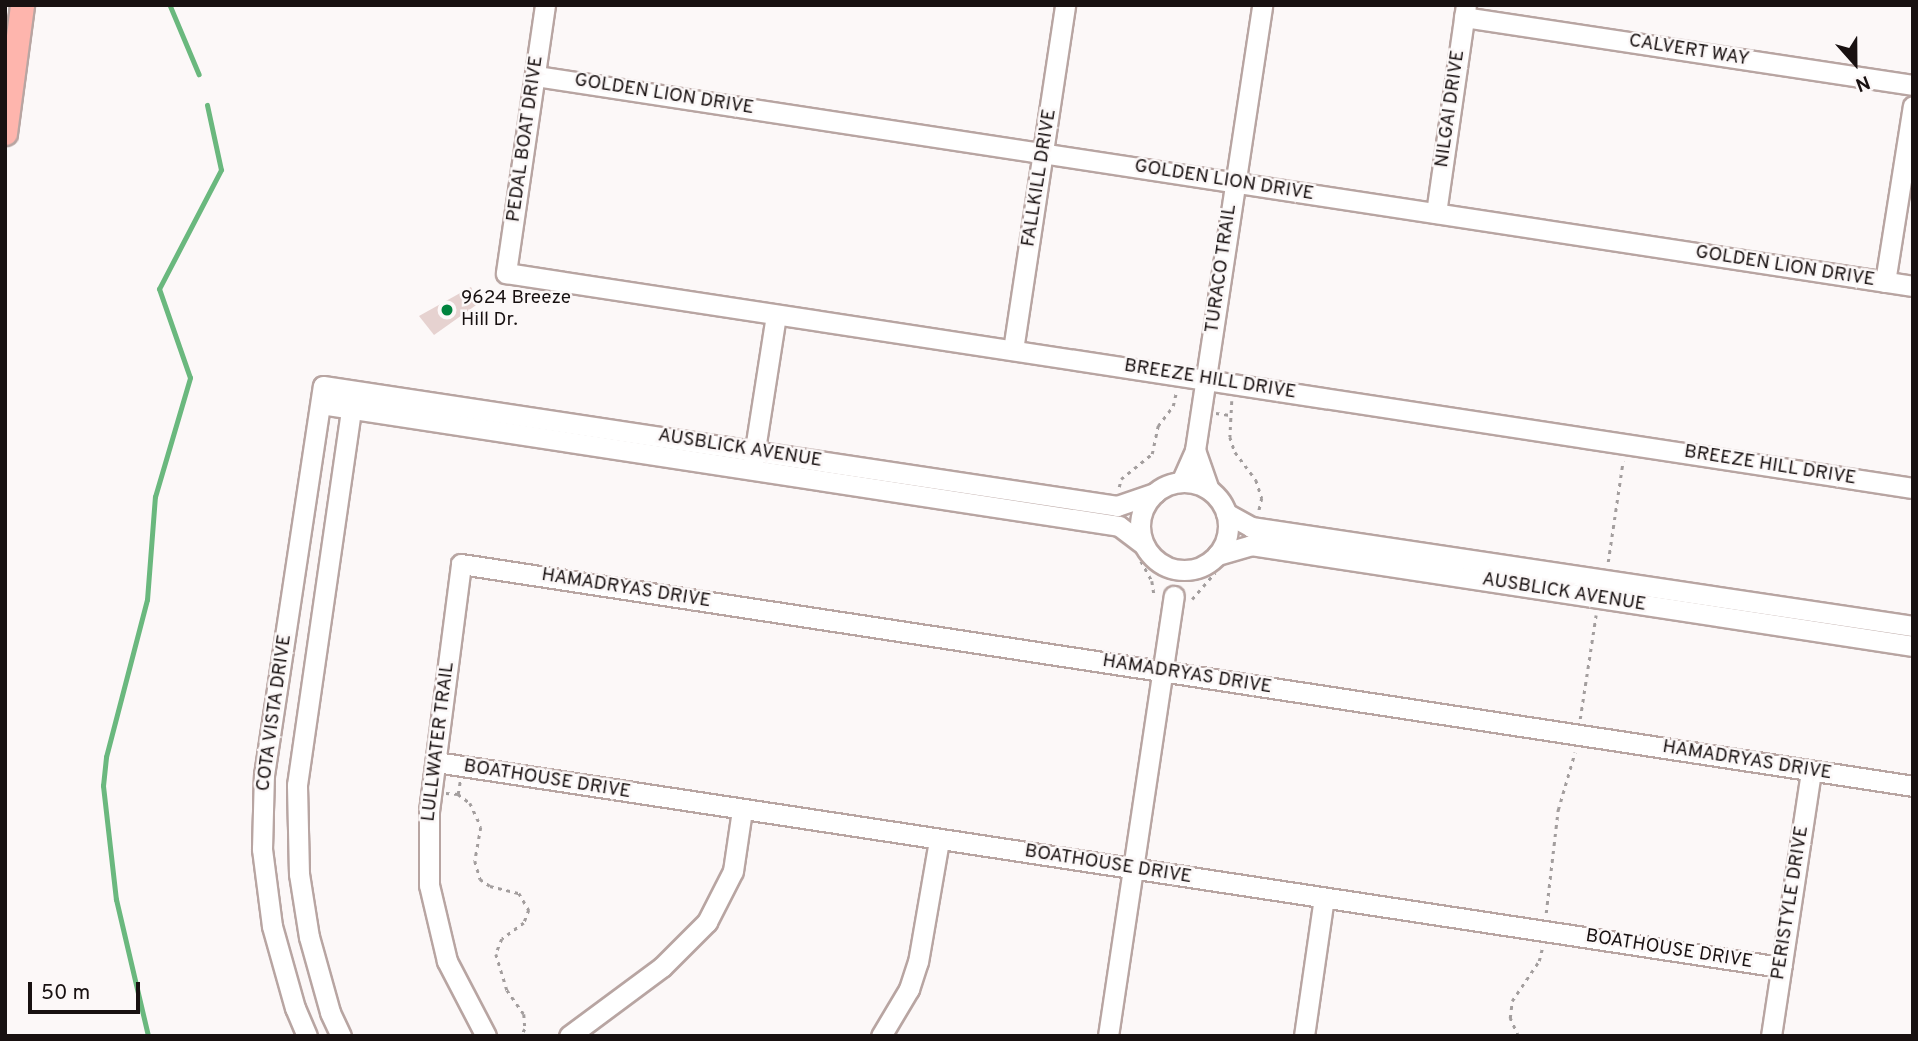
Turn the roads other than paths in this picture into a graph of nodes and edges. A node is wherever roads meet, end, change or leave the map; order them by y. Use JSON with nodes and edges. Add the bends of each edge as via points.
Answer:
{"nodes":[{"id":1,"x":22,"y":5,"type":"edge"},
{"id":2,"x":545,"y":5,"type":"edge"},
{"id":3,"x":1065,"y":5,"type":"edge"},
{"id":4,"x":1262,"y":5,"type":"edge"},
{"id":5,"x":1465,"y":11,"type":"edge"},
{"id":6,"x":536,"y":76,"type":"junction"},
{"id":7,"x":1913,"y":85,"type":"edge"},
{"id":8,"x":1913,"y":106,"type":"edge"},
{"id":9,"x":5,"y":134,"type":"edge"},
{"id":10,"x":1044,"y":153,"type":"junction"},
{"id":11,"x":1235,"y":182,"type":"junction"},
{"id":12,"x":1436,"y":213,"type":"junction"},
{"id":13,"x":506,"y":273,"type":"joint"},
{"id":14,"x":1885,"y":282,"type":"junction"},
{"id":15,"x":1913,"y":286,"type":"edge"},
{"id":16,"x":776,"y":315,"type":"junction"},
{"id":17,"x":1013,"y":350,"type":"junction"},
{"id":18,"x":1206,"y":379,"type":"junction"},
{"id":19,"x":322,"y":395,"type":"joint"},
{"id":20,"x":352,"y":400,"type":"junction"},
{"id":21,"x":1195,"y":450,"type":"junction"},
{"id":22,"x":753,"y":460,"type":"junction"},
{"id":23,"x":1181,"y":482,"type":"junction"},
{"id":24,"x":1913,"y":488,"type":"edge"},
{"id":25,"x":1209,"y":490,"type":"junction"},
{"id":26,"x":1155,"y":493,"type":"junction"},
{"id":27,"x":1226,"y":513,"type":"junction"},
{"id":28,"x":1144,"y":545,"type":"junction"},
{"id":29,"x":1217,"y":555,"type":"junction"},
{"id":30,"x":461,"y":564,"type":"joint"},
{"id":31,"x":1163,"y":565,"type":"junction"},
{"id":32,"x":1191,"y":570,"type":"junction"},
{"id":33,"x":1174,"y":596,"type":"junction"},
{"id":34,"x":1913,"y":626,"type":"edge"},
{"id":35,"x":1913,"y":646,"type":"edge"},
{"id":36,"x":1162,"y":671,"type":"junction"},
{"id":37,"x":436,"y":762,"type":"junction"},
{"id":38,"x":1811,"y":771,"type":"junction"},
{"id":39,"x":1913,"y":786,"type":"edge"},
{"id":40,"x":742,"y":810,"type":"junction"},
{"id":41,"x":939,"y":840,"type":"junction"},
{"id":42,"x":1133,"y":869,"type":"junction"},
{"id":43,"x":1324,"y":898,"type":"junction"},
{"id":44,"x":1780,"y":967,"type":"junction"},
{"id":45,"x":307,"y":1036,"type":"edge"},
{"id":46,"x":341,"y":1036,"type":"edge"},
{"id":47,"x":486,"y":1036,"type":"edge"},
{"id":48,"x":569,"y":1036,"type":"edge"},
{"id":49,"x":881,"y":1036,"type":"edge"},
{"id":50,"x":1108,"y":1036,"type":"edge"},
{"id":51,"x":1304,"y":1036,"type":"edge"},
{"id":52,"x":1771,"y":1036,"type":"edge"}],
"edges":[{"from":1,"to":9,"type":"main road"},
{"from":2,"to":6,"type":"street","name":"PEDAL BOAT DRIVE"},
{"from":3,"to":10,"type":"street","name":"FALLKILL DRIVE"},
{"from":4,"to":11,"type":"street","name":"TURACO TRAIL"},
{"from":5,"to":7,"type":"street","name":"CALVERT WAY"},
{"from":5,"to":12,"type":"street","name":"NILGAI DRIVE"},
{"from":6,"to":10,"type":"street","name":"GOLDEN LION DRIVE"},
{"from":6,"to":13,"type":"street","name":"PEDAL BOAT DRIVE"},
{"from":8,"to":14,"type":"street"},
{"from":10,"to":11,"type":"street","name":"GOLDEN LION DRIVE"},
{"from":10,"to":17,"type":"street","name":"FALLKILL DRIVE"},
{"from":11,"to":12,"type":"street","name":"GOLDEN LION DRIVE"},
{"from":11,"to":18,"type":"street","name":"TURACO TRAIL"},
{"from":12,"to":14,"type":"street","name":"GOLDEN LION DRIVE"},
{"from":13,"to":16,"type":"street","name":"BREEZE HILL DRIVE"},
{"from":14,"to":15,"type":"street","name":"GOLDEN LION DRIVE"},
{"from":16,"to":17,"type":"street","name":"BREEZE HILL DRIVE"},
{"from":16,"to":22,"type":"street"},
{"from":17,"to":18,"type":"street","name":"BREEZE HILL DRIVE"},
{"from":18,"to":21,"type":"street","name":"TURACO TRAIL"},
{"from":18,"to":24,"type":"street","name":"BREEZE HILL DRIVE"},
{"from":19,"to":20,"type":"street","name":"AUSBLICK AVENUE"},
{"from":19,"to":45,"type":"street","name":"COTA VISTA DRIVE","via":[[264,775],[262,849],[272,926]]},
{"from":20,"to":22,"type":"street","name":"AUSBLICK AVENUE"},
{"from":20,"to":46,"type":"street","name":"COTA VISTA DRIVE","via":[[297,785],[299,874],[309,937]]},
{"from":21,"to":23,"type":"street","name":"TURACO TRAIL"},
{"from":21,"to":25,"type":"street","name":"TURACO TRAIL"},
{"from":22,"to":26,"type":"street","name":"AUSBLICK AVENUE","via":[[1117,506]]},
{"from":22,"to":28,"type":"street","name":"AUSBLICK AVENUE","via":[[1119,526]]},
{"from":23,"to":25,"type":"street"},
{"from":23,"to":26,"type":"street"},
{"from":25,"to":27,"type":"street"},
{"from":26,"to":28,"type":"street","via":[[1140,517]]},
{"from":27,"to":29,"type":"street","via":[[1226,535]]},
{"from":27,"to":34,"type":"street","name":"AUSBLICK AVENUE","via":[[1251,527]]},
{"from":28,"to":31,"type":"street"},
{"from":29,"to":32,"type":"street"},
{"from":29,"to":35,"type":"street","name":"AUSBLICK AVENUE","via":[[1251,545]]},
{"from":30,"to":36,"type":"street","name":"HAMADRYAS DRIVE"},
{"from":30,"to":37,"type":"street","name":"LULLWATER TRAIL"},
{"from":31,"to":32,"type":"street"},
{"from":31,"to":33,"type":"street"},
{"from":32,"to":33,"type":"street"},
{"from":33,"to":36,"type":"street"},
{"from":36,"to":38,"type":"street","name":"HAMADRYAS DRIVE"},
{"from":36,"to":42,"type":"street"},
{"from":37,"to":40,"type":"street","name":"BOATHOUSE DRIVE"},
{"from":37,"to":47,"type":"street","name":"LULLWATER TRAIL","via":[[429,811],[429,885],[447,961]]},
{"from":38,"to":39,"type":"street","name":"HAMADRYAS DRIVE"},
{"from":38,"to":44,"type":"street","name":"PERISTYLE DRIVE"},
{"from":40,"to":41,"type":"street","name":"BOATHOUSE DRIVE"},
{"from":40,"to":48,"type":"street","via":[[733,871],[707,922],[662,967]]},
{"from":41,"to":42,"type":"street","name":"BOATHOUSE DRIVE"},
{"from":41,"to":49,"type":"street","via":[[918,962],[909,989]]},
{"from":42,"to":43,"type":"street","name":"BOATHOUSE DRIVE"},
{"from":42,"to":50,"type":"street"},
{"from":43,"to":44,"type":"street","name":"BOATHOUSE DRIVE"},
{"from":43,"to":51,"type":"street"},
{"from":44,"to":52,"type":"street","name":"PERISTYLE DRIVE"}]}
